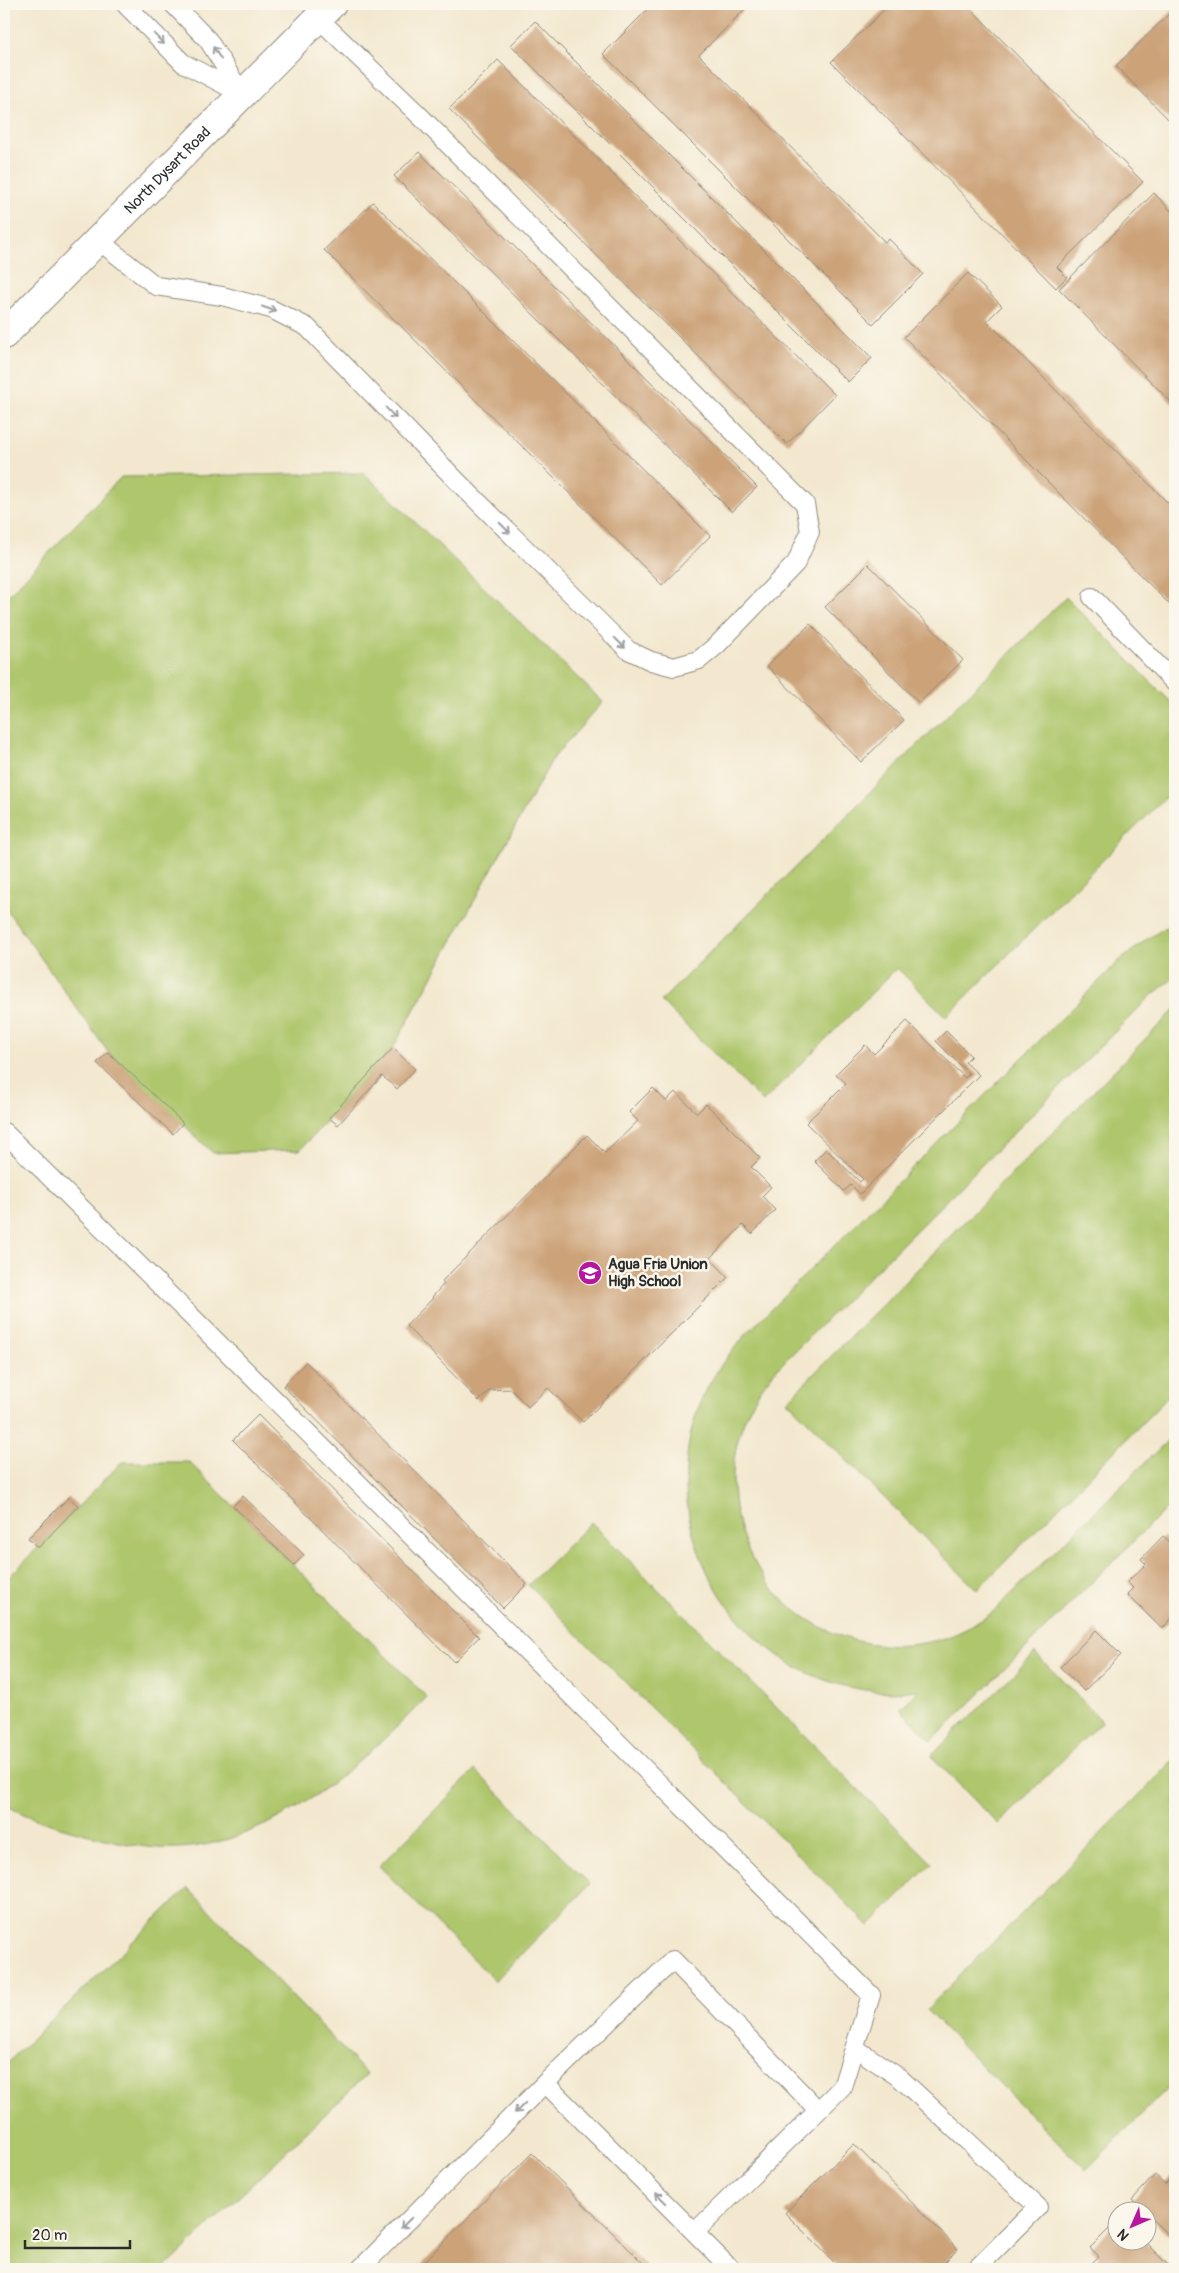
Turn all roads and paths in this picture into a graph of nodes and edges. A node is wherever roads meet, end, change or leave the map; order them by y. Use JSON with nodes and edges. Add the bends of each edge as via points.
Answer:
{"nodes":[{"id":1,"x":125,"y":4,"type":"edge"},
{"id":2,"x":172,"y":4,"type":"edge"},
{"id":3,"x":325,"y":11,"type":"edge"},
{"id":4,"x":242,"y":94,"type":"junction"},
{"id":5,"x":98,"y":240,"type":"junction"},
{"id":6,"x":4,"y":335,"type":"edge"},
{"id":7,"x":1092,"y":597,"type":"dead end"},
{"id":8,"x":1175,"y":683,"type":"edge"},
{"id":9,"x":4,"y":1132,"type":"edge"},
{"id":10,"x":855,"y":2048,"type":"junction"},
{"id":11,"x":545,"y":2084,"type":"junction"},
{"id":12,"x":818,"y":2110,"type":"junction"},
{"id":13,"x":695,"y":2232,"type":"junction"},
{"id":14,"x":360,"y":2269,"type":"edge"},
{"id":15,"x":730,"y":2269,"type":"edge"},
{"id":16,"x":976,"y":2269,"type":"edge"}],
"edges":[{"from":1,"to":4,"type":"lane","one_way":true,"via":[[183,63]]},
{"from":4,"to":2,"type":"lane","one_way":true,"via":[[208,40]]},
{"from":3,"to":4,"type":"main road","name":"North Dysart Road"},
{"from":5,"to":3,"type":"lane","one_way":true,"via":[[156,286],[222,296],[271,308],[307,327],[628,650],[674,667],[699,660],[717,645],[796,563],[810,532],[805,504],[421,117]]},
{"from":4,"to":5,"type":"main road","name":"North Dysart Road"},
{"from":5,"to":6,"type":"main road","name":"North Dysart Road"},
{"from":7,"to":8,"type":"lane"},
{"from":9,"to":10,"type":"lane","via":[[871,1995]]},
{"from":10,"to":12,"type":"lane","via":[[842,2086]]},
{"from":10,"to":16,"type":"lane","via":[[900,2078],[1038,2207]]},
{"from":11,"to":12,"type":"lane","via":[[673,1960]]},
{"from":13,"to":11,"type":"lane","one_way":true},
{"from":11,"to":14,"type":"lane","one_way":true},
{"from":12,"to":13,"type":"lane"},
{"from":13,"to":15,"type":"lane"}]}
